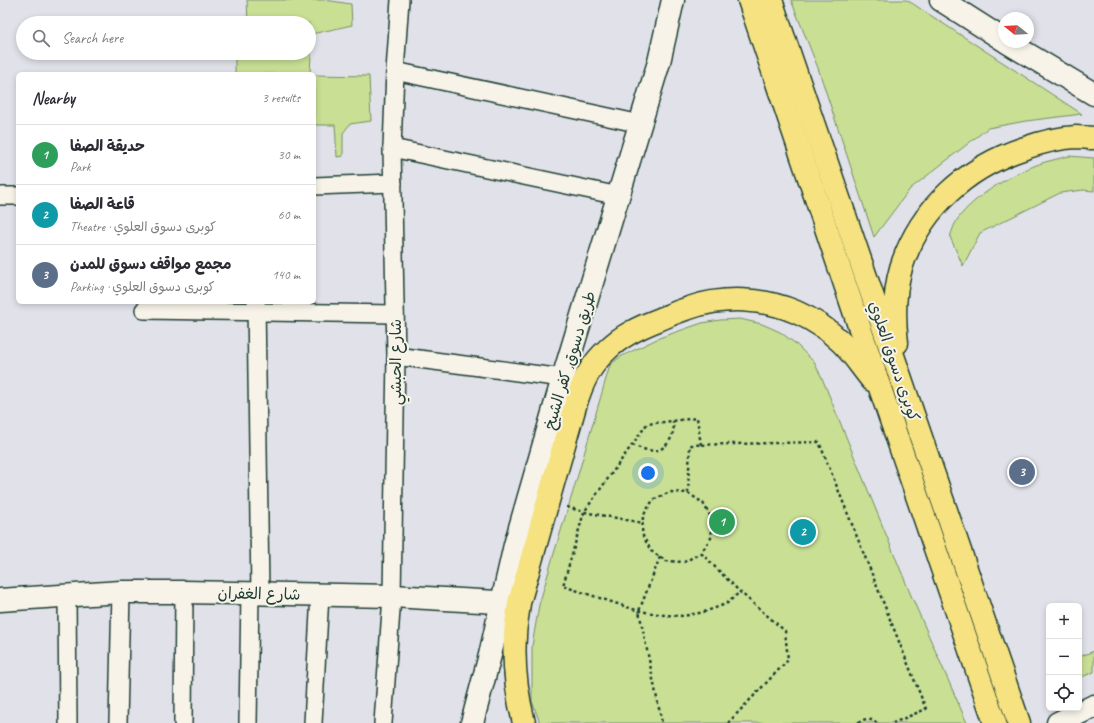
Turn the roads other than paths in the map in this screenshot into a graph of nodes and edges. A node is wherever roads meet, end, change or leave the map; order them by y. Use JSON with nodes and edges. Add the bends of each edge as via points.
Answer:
{"nodes":[{"id":1,"x":400,"y":0,"type":"edge"},
{"id":2,"x":673,"y":0,"type":"edge"},
{"id":3,"x":749,"y":0,"type":"edge"},
{"id":4,"x":771,"y":0,"type":"edge"},
{"id":5,"x":941,"y":0,"type":"edge"},
{"id":6,"x":998,"y":36,"type":"edge"},
{"id":7,"x":1017,"y":48,"type":"edge"},
{"id":8,"x":395,"y":71,"type":"junction"},
{"id":9,"x":1094,"y":94,"type":"edge"},
{"id":10,"x":641,"y":124,"type":"junction"},
{"id":11,"x":1094,"y":138,"type":"edge"},
{"id":12,"x":392,"y":148,"type":"junction"},
{"id":13,"x":393,"y":183,"type":"junction"},
{"id":14,"x":316,"y":186,"type":"edge"},
{"id":15,"x":0,"y":196,"type":"edge"},
{"id":16,"x":16,"y":196,"type":"edge"},
{"id":17,"x":618,"y":196,"type":"junction"},
{"id":18,"x":256,"y":307,"type":"edge"},
{"id":19,"x":144,"y":310,"type":"dead end"},
{"id":20,"x":395,"y":314,"type":"junction"},
{"id":21,"x":396,"y":356,"type":"junction"},
{"id":22,"x":563,"y":378,"type":"junction"},
{"id":23,"x":902,"y":382,"type":"junction"},
{"id":24,"x":881,"y":391,"type":"junction"},
{"id":25,"x":121,"y":592,"type":"junction"},
{"id":26,"x":184,"y":592,"type":"junction"},
{"id":27,"x":255,"y":593,"type":"junction"},
{"id":28,"x":320,"y":594,"type":"junction"},
{"id":29,"x":67,"y":596,"type":"junction"},
{"id":30,"x":392,"y":596,"type":"junction"},
{"id":31,"x":0,"y":600,"type":"edge"},
{"id":32,"x":510,"y":602,"type":"junction"},
{"id":33,"x":1094,"y":706,"type":"edge"},
{"id":34,"x":68,"y":723,"type":"edge"},
{"id":35,"x":118,"y":723,"type":"edge"},
{"id":36,"x":183,"y":723,"type":"edge"},
{"id":37,"x":248,"y":723,"type":"edge"},
{"id":38,"x":313,"y":723,"type":"edge"},
{"id":39,"x":383,"y":723,"type":"edge"},
{"id":40,"x":472,"y":723,"type":"edge"},
{"id":41,"x":524,"y":723,"type":"edge"},
{"id":42,"x":995,"y":723,"type":"edge"},
{"id":43,"x":1019,"y":723,"type":"edge"},
{"id":44,"x":1058,"y":723,"type":"edge"}],
"edges":[{"from":1,"to":8,"type":"street","name":"شارع الحبشي"},
{"from":2,"to":10,"type":"main road","name":"طريق دسوق, كفر الشيخ","via":[[660,62]]},
{"from":3,"to":24,"type":"highway","name":"كوبرى دسوق العلوي"},
{"from":4,"to":23,"type":"highway","name":"كوبرى دسوق العلوي"},
{"from":5,"to":6,"type":"main road"},
{"from":7,"to":9,"type":"main road"},
{"from":8,"to":10,"type":"street"},
{"from":8,"to":12,"type":"street","name":"شارع الحبشي"},
{"from":10,"to":17,"type":"main road","name":"طريق دسوق, كفر الشيخ"},
{"from":11,"to":23,"type":"highway","via":[[1075,137],[1044,141],[987,164],[941,199],[924,220],[901,268],[896,295],[895,322]]},
{"from":12,"to":13,"type":"street","name":"شارع الحبشي"},
{"from":12,"to":17,"type":"street"},
{"from":13,"to":14,"type":"street"},
{"from":13,"to":20,"type":"street","name":"شارع الحبشي"},
{"from":15,"to":16,"type":"street"},
{"from":17,"to":22,"type":"main road","name":"طريق دسوق, كفر الشيخ"},
{"from":18,"to":19,"type":"street"},
{"from":18,"to":20,"type":"street"},
{"from":18,"to":27,"type":"street"},
{"from":20,"to":21,"type":"street","name":"شارع الحبشي"},
{"from":21,"to":22,"type":"street"},
{"from":21,"to":30,"type":"street","name":"شارع الحبشي"},
{"from":22,"to":32,"type":"main road","name":"طريق دسوق, كفر الشيخ","via":[[515,545]]},
{"from":23,"to":43,"type":"highway","name":"كوبرى دسوق العلوي"},
{"from":24,"to":32,"type":"highway","via":[[842,342],[828,331],[796,312],[761,302],[725,300],[706,303],[626,335],[608,348],[593,365],[582,384]]},
{"from":24,"to":42,"type":"highway","name":"كوبرى دسوق العلوي"},
{"from":25,"to":26,"type":"main road","name":"شارع الغفران"},
{"from":25,"to":29,"type":"main road","name":"شارع الغفران"},
{"from":25,"to":35,"type":"street"},
{"from":26,"to":27,"type":"main road","name":"شارع الغفران"},
{"from":26,"to":36,"type":"street"},
{"from":27,"to":28,"type":"main road","name":"شارع الغفران"},
{"from":27,"to":37,"type":"street"},
{"from":28,"to":30,"type":"main road","name":"شارع الغفران"},
{"from":28,"to":38,"type":"street"},
{"from":29,"to":31,"type":"main road","name":"شارع الغفران"},
{"from":29,"to":34,"type":"street"},
{"from":30,"to":32,"type":"main road","name":"شارع الغفران"},
{"from":30,"to":39,"type":"street","name":"شارع الحبشي"},
{"from":32,"to":40,"type":"main road","name":"طريق دسوق, كفر الشيخ","via":[[490,655]]},
{"from":32,"to":41,"type":"highway","via":[[515,636],[515,670]]},
{"from":33,"to":44,"type":"main road"}]}
